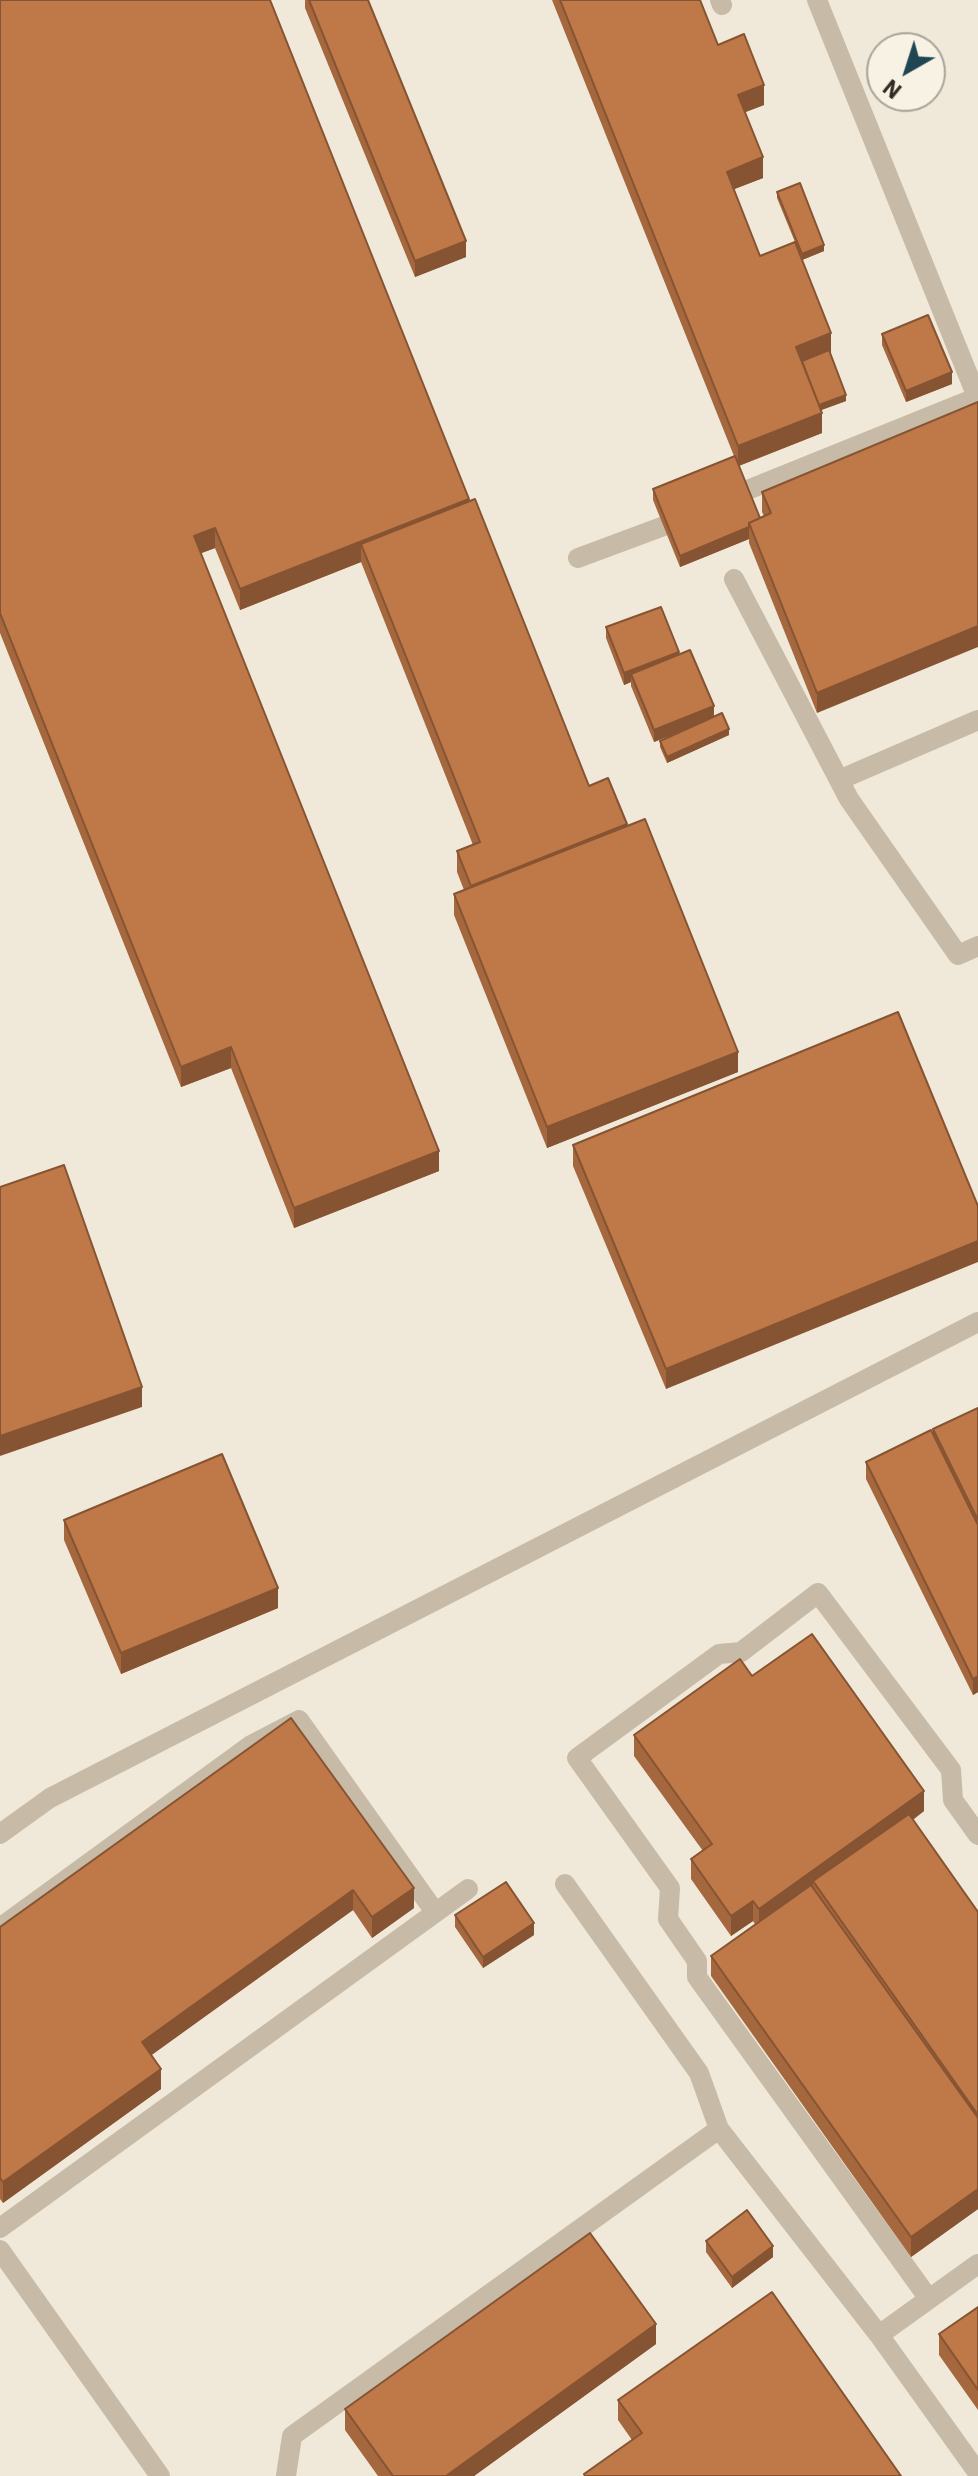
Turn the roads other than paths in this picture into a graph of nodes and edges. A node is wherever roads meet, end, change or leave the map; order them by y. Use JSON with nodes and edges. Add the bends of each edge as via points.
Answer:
{"nodes":[{"id":1,"x":817,"y":0,"type":"edge"},
{"id":2,"x":977,"y":397,"type":"edge"},
{"id":3,"x":745,"y":491,"type":"edge"},
{"id":4,"x":664,"y":526,"type":"edge"},
{"id":5,"x":578,"y":558,"type":"dead end"},
{"id":6,"x":734,"y":579,"type":"dead end"},
{"id":7,"x":978,"y":720,"type":"edge"},
{"id":8,"x":839,"y":780,"type":"junction"},
{"id":9,"x":978,"y":946,"type":"edge"},
{"id":10,"x":978,"y":1322,"type":"edge"},
{"id":11,"x":0,"y":1834,"type":"edge"},
{"id":12,"x":978,"y":1835,"type":"edge"},
{"id":13,"x":565,"y":1884,"type":"dead end"},
{"id":14,"x":468,"y":1889,"type":"dead end"},
{"id":15,"x":435,"y":1912,"type":"junction"},
{"id":16,"x":0,"y":1928,"type":"edge"},
{"id":17,"x":719,"y":2129,"type":"junction"},
{"id":18,"x":0,"y":2228,"type":"edge"},
{"id":19,"x":0,"y":2250,"type":"edge"},
{"id":20,"x":978,"y":2264,"type":"edge"},
{"id":21,"x":929,"y":2299,"type":"junction"},
{"id":22,"x":879,"y":2335,"type":"junction"},
{"id":23,"x":978,"y":2473,"type":"edge"},
{"id":24,"x":160,"y":2476,"type":"edge"},
{"id":25,"x":286,"y":2476,"type":"edge"}],
"edges":[{"from":1,"to":2,"type":"street"},
{"from":2,"to":3,"type":"street"},
{"from":4,"to":5,"type":"street"},
{"from":6,"to":8,"type":"street"},
{"from":7,"to":8,"type":"street"},
{"from":8,"to":9,"type":"street","via":[[958,955]]},
{"from":10,"to":11,"type":"street","via":[[50,1798]]},
{"from":12,"to":21,"type":"street","via":[[953,1800],[951,1770],[818,1593],[741,1652],[719,1654],[577,1758],[670,1888],[668,1919],[697,1961],[697,1977]]},
{"from":13,"to":17,"type":"street","via":[[699,2073]]},
{"from":14,"to":15,"type":"street"},
{"from":15,"to":16,"type":"street","via":[[299,1720],[251,1745]]},
{"from":15,"to":18,"type":"street"},
{"from":17,"to":22,"type":"street"},
{"from":17,"to":25,"type":"street","via":[[292,2436]]},
{"from":19,"to":24,"type":"street"},
{"from":20,"to":21,"type":"street"},
{"from":21,"to":22,"type":"street"},
{"from":22,"to":23,"type":"street"}]}
